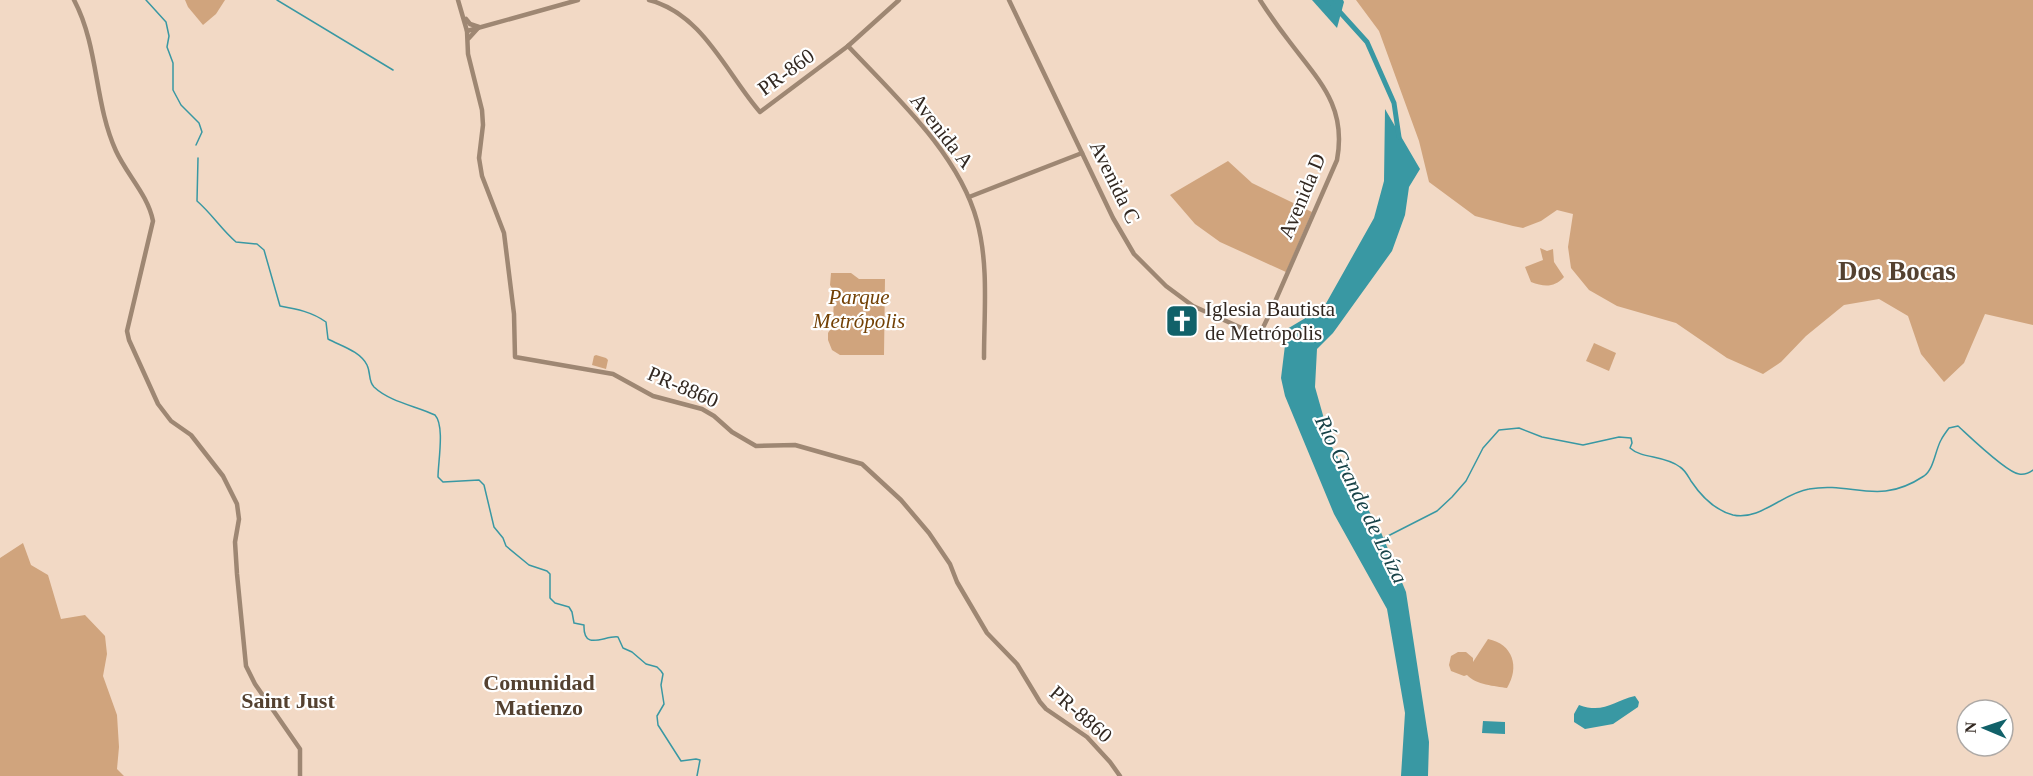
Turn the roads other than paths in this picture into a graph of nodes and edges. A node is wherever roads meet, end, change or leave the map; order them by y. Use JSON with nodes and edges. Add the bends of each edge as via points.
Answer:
{"nodes":[{"id":1,"x":74,"y":0,"type":"edge"},
{"id":2,"x":458,"y":0,"type":"edge"},
{"id":3,"x":578,"y":0,"type":"edge"},
{"id":4,"x":649,"y":0,"type":"edge"},
{"id":5,"x":899,"y":0,"type":"edge"},
{"id":6,"x":1009,"y":0,"type":"edge"},
{"id":7,"x":1260,"y":0,"type":"edge"},
{"id":8,"x":464,"y":18,"type":"junction"},
{"id":9,"x":478,"y":27,"type":"junction"},
{"id":10,"x":467,"y":31,"type":"junction"},
{"id":11,"x":468,"y":40,"type":"junction"},
{"id":12,"x":848,"y":46,"type":"junction"},
{"id":13,"x":1083,"y":153,"type":"junction"},
{"id":14,"x":969,"y":197,"type":"junction"},
{"id":15,"x":1246,"y":330,"type":"joint"},
{"id":16,"x":984,"y":358,"type":"dead end"},
{"id":17,"x":300,"y":776,"type":"edge"},
{"id":18,"x":1119,"y":776,"type":"edge"}],
"edges":[{"from":1,"to":17,"type":"street","via":[[93,53],[103,114],[112,141],[152,213],[152,228],[127,331],[129,340],[158,404],[171,421],[191,435],[223,476],[237,504],[235,542],[246,666],[300,749]]},
{"from":2,"to":8,"type":"street"},
{"from":3,"to":9,"type":"street"},
{"from":4,"to":12,"type":"street","name":"PR-860","number":"PR-860","via":[[674,9],[696,27],[760,112]]},
{"from":5,"to":12,"type":"street","name":"PR-860","number":"PR-860"},
{"from":6,"to":13,"type":"street","name":"Avenida C"},
{"from":7,"to":15,"type":"street","name":"Avenida D","via":[[1329,93],[1337,114],[1340,140],[1337,160],[1260,334]]},
{"from":8,"to":9,"type":"street"},
{"from":8,"to":10,"type":"street"},
{"from":9,"to":10,"type":"street"},
{"from":9,"to":11,"type":"street"},
{"from":10,"to":11,"type":"street","name":"PR-8860","number":"PR-8860"},
{"from":11,"to":18,"type":"street","name":"PR-8860","number":"PR-8860","via":[[482,110],[482,176],[504,233],[515,357],[613,374],[653,396],[702,409],[756,446],[795,445],[862,464],[929,533],[987,633],[1017,664],[1037,699],[1088,737]]},
{"from":12,"to":14,"type":"street","name":"Avenida A","via":[[942,150]]},
{"from":13,"to":14,"type":"street"},
{"from":13,"to":15,"type":"street","name":"Avenida C","via":[[1122,235],[1147,268],[1193,306]]},
{"from":14,"to":16,"type":"street","name":"Avenida A","via":[[981,244]]}]}
